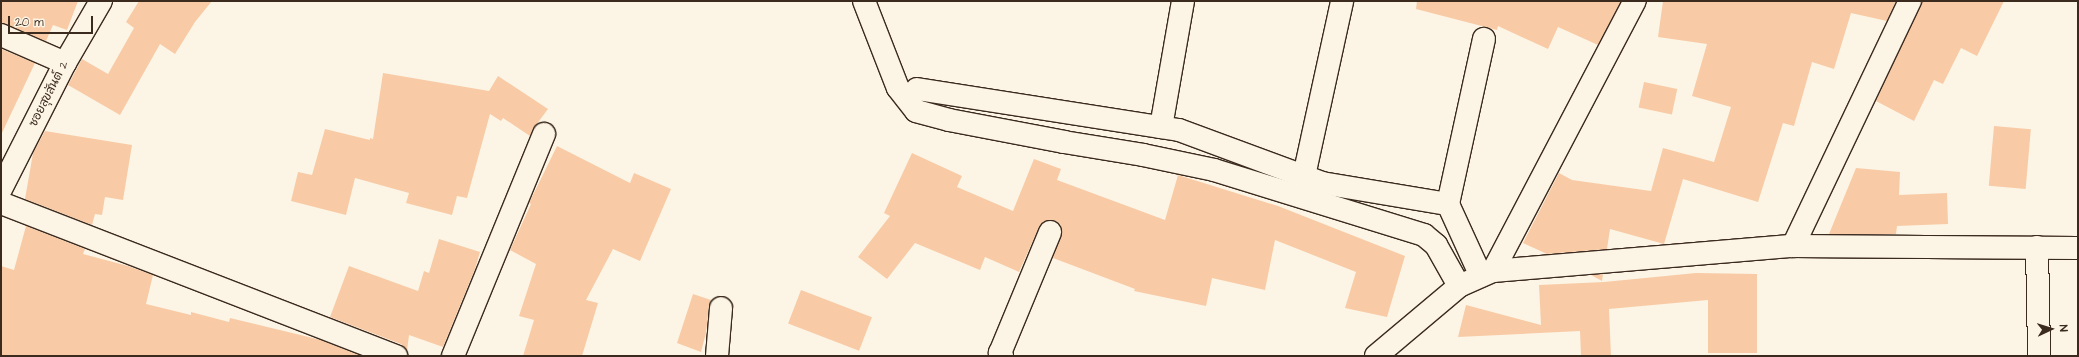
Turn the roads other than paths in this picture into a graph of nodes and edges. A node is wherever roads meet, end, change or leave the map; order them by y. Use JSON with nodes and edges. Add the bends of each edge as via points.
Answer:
{"nodes":[{"id":1,"x":101,"y":1,"type":"edge"},
{"id":2,"x":864,"y":1,"type":"edge"},
{"id":3,"x":1183,"y":1,"type":"edge"},
{"id":4,"x":1342,"y":1,"type":"edge"},
{"id":5,"x":1635,"y":1,"type":"edge"},
{"id":6,"x":1910,"y":1,"type":"edge"},
{"id":7,"x":1,"y":35,"type":"edge"},
{"id":8,"x":1484,"y":39,"type":"dead end"},
{"id":9,"x":65,"y":63,"type":"junction"},
{"id":10,"x":917,"y":89,"type":"dead end"},
{"id":11,"x":1160,"y":127,"type":"junction"},
{"id":12,"x":544,"y":134,"type":"dead end"},
{"id":13,"x":1304,"y":176,"type":"junction"},
{"id":14,"x":1,"y":189,"type":"edge"},
{"id":15,"x":1,"y":203,"type":"edge"},
{"id":16,"x":1448,"y":204,"type":"junction"},
{"id":17,"x":1050,"y":232,"type":"dead end"},
{"id":18,"x":1794,"y":246,"type":"junction"},
{"id":19,"x":2036,"y":247,"type":"junction"},
{"id":20,"x":2078,"y":248,"type":"edge"},
{"id":21,"x":1487,"y":273,"type":"junction"},
{"id":22,"x":1459,"y":286,"type":"junction"},
{"id":23,"x":721,"y":308,"type":"dead end"},
{"id":24,"x":396,"y":356,"type":"edge"},
{"id":25,"x":452,"y":356,"type":"edge"},
{"id":26,"x":717,"y":356,"type":"edge"},
{"id":27,"x":1002,"y":356,"type":"edge"},
{"id":28,"x":1376,"y":356,"type":"edge"},
{"id":29,"x":2039,"y":356,"type":"edge"}],
"edges":[{"from":1,"to":9,"type":"street","name":"ซอยสุขสันต์ 2"},
{"from":2,"to":22,"type":"street","via":[[898,88],[916,111],[949,120],[1214,170],[1424,235],[1436,245]]},
{"from":3,"to":11,"type":"street"},
{"from":4,"to":13,"type":"street"},
{"from":5,"to":21,"type":"street"},
{"from":6,"to":18,"type":"street"},
{"from":7,"to":9,"type":"street"},
{"from":8,"to":16,"type":"street"},
{"from":9,"to":14,"type":"street","name":"ซอยสุขสันต์ 2"},
{"from":10,"to":11,"type":"street"},
{"from":11,"to":13,"type":"street","via":[[1179,130]]},
{"from":12,"to":25,"type":"street"},
{"from":13,"to":16,"type":"street","via":[[1322,183]]},
{"from":15,"to":24,"type":"street"},
{"from":16,"to":21,"type":"street"},
{"from":17,"to":27,"type":"street","via":[[1000,353]]},
{"from":18,"to":19,"type":"street"},
{"from":18,"to":21,"type":"street"},
{"from":19,"to":20,"type":"street"},
{"from":19,"to":29,"type":"street"},
{"from":21,"to":22,"type":"street"},
{"from":22,"to":28,"type":"street"},
{"from":23,"to":26,"type":"street"}]}
